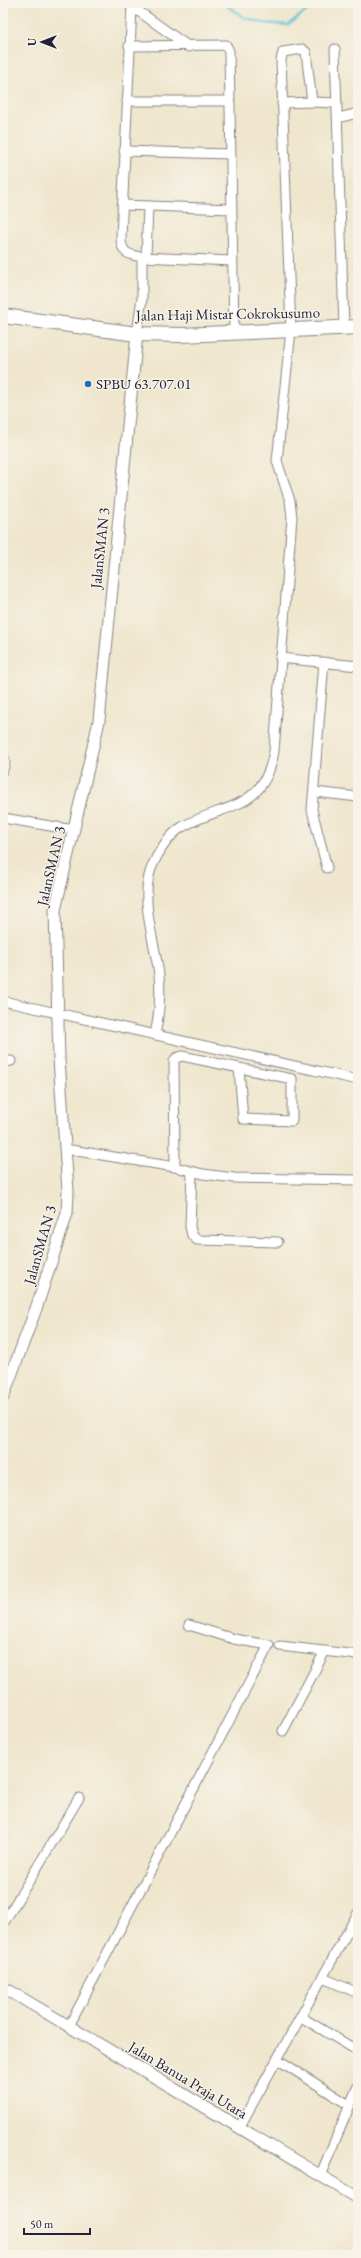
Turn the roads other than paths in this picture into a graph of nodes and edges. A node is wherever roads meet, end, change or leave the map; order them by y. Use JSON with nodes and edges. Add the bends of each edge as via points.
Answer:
{"nodes":[{"id":1,"x":129,"y":5,"type":"edge"},
{"id":2,"x":129,"y":46,"type":"junction"},
{"id":3,"x":189,"y":47,"type":"junction"},
{"id":4,"x":335,"y":49,"type":"dead end"},
{"id":5,"x":127,"y":101,"type":"junction"},
{"id":6,"x":229,"y":101,"type":"junction"},
{"id":7,"x":312,"y":102,"type":"junction"},
{"id":8,"x":282,"y":103,"type":"junction"},
{"id":9,"x":337,"y":104,"type":"junction"},
{"id":10,"x":358,"y":113,"type":"edge"},
{"id":11,"x":338,"y":118,"type":"junction"},
{"id":12,"x":124,"y":151,"type":"junction"},
{"id":13,"x":230,"y":154,"type":"junction"},
{"id":14,"x":122,"y":205,"type":"junction"},
{"id":15,"x":148,"y":206,"type":"junction"},
{"id":16,"x":231,"y":208,"type":"junction"},
{"id":17,"x":144,"y":257,"type":"junction"},
{"id":18,"x":232,"y":261,"type":"junction"},
{"id":19,"x":3,"y":316,"type":"edge"},
{"id":20,"x":344,"y":327,"type":"junction"},
{"id":21,"x":358,"y":327,"type":"edge"},
{"id":22,"x":291,"y":330,"type":"junction"},
{"id":23,"x":234,"y":332,"type":"junction"},
{"id":24,"x":137,"y":334,"type":"junction"},
{"id":25,"x":280,"y":658,"type":"junction"},
{"id":26,"x":324,"y":662,"type":"junction"},
{"id":27,"x":358,"y":666,"type":"edge"},
{"id":28,"x":3,"y":756,"type":"edge"},
{"id":29,"x":3,"y":770,"type":"edge"},
{"id":30,"x":314,"y":792,"type":"junction"},
{"id":31,"x":358,"y":797,"type":"edge"},
{"id":32,"x":3,"y":818,"type":"edge"},
{"id":33,"x":74,"y":830,"type":"junction"},
{"id":34,"x":327,"y":868,"type":"dead end"},
{"id":35,"x":3,"y":1001,"type":"edge"},
{"id":36,"x":59,"y":1015,"type":"junction"},
{"id":37,"x":155,"y":1036,"type":"junction"},
{"id":38,"x":238,"y":1068,"type":"junction"},
{"id":39,"x":358,"y":1080,"type":"edge"},
{"id":40,"x":65,"y":1149,"type":"junction"},
{"id":41,"x":175,"y":1167,"type":"junction"},
{"id":42,"x":192,"y":1172,"type":"junction"},
{"id":43,"x":358,"y":1180,"type":"edge"},
{"id":44,"x":278,"y":1242,"type":"dead end"},
{"id":45,"x":3,"y":1396,"type":"edge"},
{"id":46,"x":189,"y":1625,"type":"dead end"},
{"id":47,"x":280,"y":1646,"type":"dead end"},
{"id":48,"x":325,"y":1651,"type":"junction"},
{"id":49,"x":358,"y":1655,"type":"edge"},
{"id":50,"x":284,"y":1731,"type":"dead end"},
{"id":51,"x":79,"y":1798,"type":"dead end"},
{"id":52,"x":358,"y":1913,"type":"edge"},
{"id":53,"x":3,"y":1924,"type":"edge"},
{"id":54,"x":354,"y":1930,"type":"edge"},
{"id":55,"x":323,"y":1978,"type":"junction"},
{"id":56,"x":3,"y":1987,"type":"edge"},
{"id":57,"x":358,"y":1993,"type":"edge"},
{"id":58,"x":301,"y":2017,"type":"junction"},
{"id":59,"x":69,"y":2026,"type":"junction"},
{"id":60,"x":358,"y":2051,"type":"edge"},
{"id":61,"x":277,"y":2059,"type":"junction"},
{"id":62,"x":358,"y":2086,"type":"edge"},
{"id":63,"x":349,"y":2105,"type":"junction"},
{"id":64,"x":238,"y":2128,"type":"junction"},
{"id":65,"x":320,"y":2176,"type":"junction"},
{"id":66,"x":358,"y":2198,"type":"edge"}],
"edges":[{"from":1,"to":2,"type":"street"},
{"from":1,"to":3,"type":"street"},
{"from":2,"to":3,"type":"street"},
{"from":2,"to":5,"type":"street"},
{"from":3,"to":6,"type":"street","via":[[226,46],[230,57]]},
{"from":4,"to":9,"type":"street"},
{"from":5,"to":6,"type":"street"},
{"from":5,"to":12,"type":"street"},
{"from":6,"to":13,"type":"street"},
{"from":7,"to":8,"type":"street"},
{"from":7,"to":8,"type":"street","via":[[306,52],[295,48],[283,52],[281,60]]},
{"from":7,"to":9,"type":"street"},
{"from":8,"to":22,"type":"street"},
{"from":9,"to":11,"type":"street"},
{"from":10,"to":11,"type":"street"},
{"from":11,"to":20,"type":"street"},
{"from":12,"to":13,"type":"street"},
{"from":12,"to":14,"type":"street"},
{"from":13,"to":16,"type":"street"},
{"from":14,"to":15,"type":"street"},
{"from":14,"to":17,"type":"street","via":[[121,246],[129,255]]},
{"from":15,"to":16,"type":"street"},
{"from":15,"to":17,"type":"street"},
{"from":16,"to":18,"type":"street"},
{"from":17,"to":18,"type":"street"},
{"from":17,"to":24,"type":"street"},
{"from":18,"to":23,"type":"street"},
{"from":19,"to":24,"type":"main road","name":"Jalan Haji Mistar Cokrokusumo"},
{"from":20,"to":21,"type":"main road","name":"Jalan Haji Mistar Cokrokusumo"},
{"from":20,"to":22,"type":"main road","name":"Jalan Haji Mistar Cokrokusumo"},
{"from":22,"to":23,"type":"main road","name":"Jalan Haji Mistar Cokrokusumo"},
{"from":22,"to":25,"type":"street","via":[[277,444],[278,471],[290,501],[292,517]]},
{"from":23,"to":24,"type":"main road","name":"Jalan Haji Mistar Cokrokusumo"},
{"from":24,"to":33,"type":"street","name":"JalanSMAN 3","via":[[99,721]]},
{"from":25,"to":26,"type":"street"},
{"from":25,"to":37,"type":"street","via":[[274,751],[269,773],[260,786],[236,806],[196,820],[177,831],[164,844],[152,867],[148,881],[148,917],[159,976],[159,1008]]},
{"from":26,"to":27,"type":"street"},
{"from":26,"to":30,"type":"street"},
{"from":28,"to":29,"type":"street"},
{"from":30,"to":31,"type":"street"},
{"from":30,"to":34,"type":"street","via":[[312,810]]},
{"from":32,"to":33,"type":"street"},
{"from":33,"to":36,"type":"street","name":"JalanSMAN 3","via":[[55,910]]},
{"from":35,"to":36,"type":"street"},
{"from":36,"to":37,"type":"street"},
{"from":36,"to":40,"type":"street","name":"JalanSMAN 3"},
{"from":37,"to":39,"type":"street"},
{"from":38,"to":38,"type":"street","via":[[292,1079],[292,1120],[243,1119]]},
{"from":38,"to":41,"type":"street","via":[[182,1056],[174,1061]]},
{"from":40,"to":41,"type":"street"},
{"from":40,"to":45,"type":"street","name":"JalanSMAN 3","via":[[68,1191],[66,1221],[38,1306]]},
{"from":41,"to":42,"type":"street"},
{"from":42,"to":43,"type":"street","via":[[234,1178]]},
{"from":42,"to":44,"type":"street","via":[[190,1227],[192,1235],[197,1240]]},
{"from":46,"to":59,"type":"street","via":[[234,1639],[268,1645]]},
{"from":47,"to":48,"type":"street"},
{"from":48,"to":49,"type":"street"},
{"from":48,"to":50,"type":"street"},
{"from":51,"to":53,"type":"street"},
{"from":52,"to":54,"type":"street"},
{"from":54,"to":55,"type":"street"},
{"from":55,"to":57,"type":"street"},
{"from":55,"to":58,"type":"street"},
{"from":56,"to":59,"type":"street","name":"Jalan Banua Praja Utara"},
{"from":58,"to":60,"type":"street"},
{"from":58,"to":61,"type":"street"},
{"from":59,"to":64,"type":"street","name":"Jalan Banua Praja Utara"},
{"from":61,"to":63,"type":"street"},
{"from":61,"to":64,"type":"street"},
{"from":62,"to":63,"type":"street"},
{"from":63,"to":65,"type":"street"},
{"from":64,"to":65,"type":"street","name":"Jalan Banua Praja Utara"},
{"from":65,"to":66,"type":"street","name":"Jalan Banua Praja Utara"}]}
